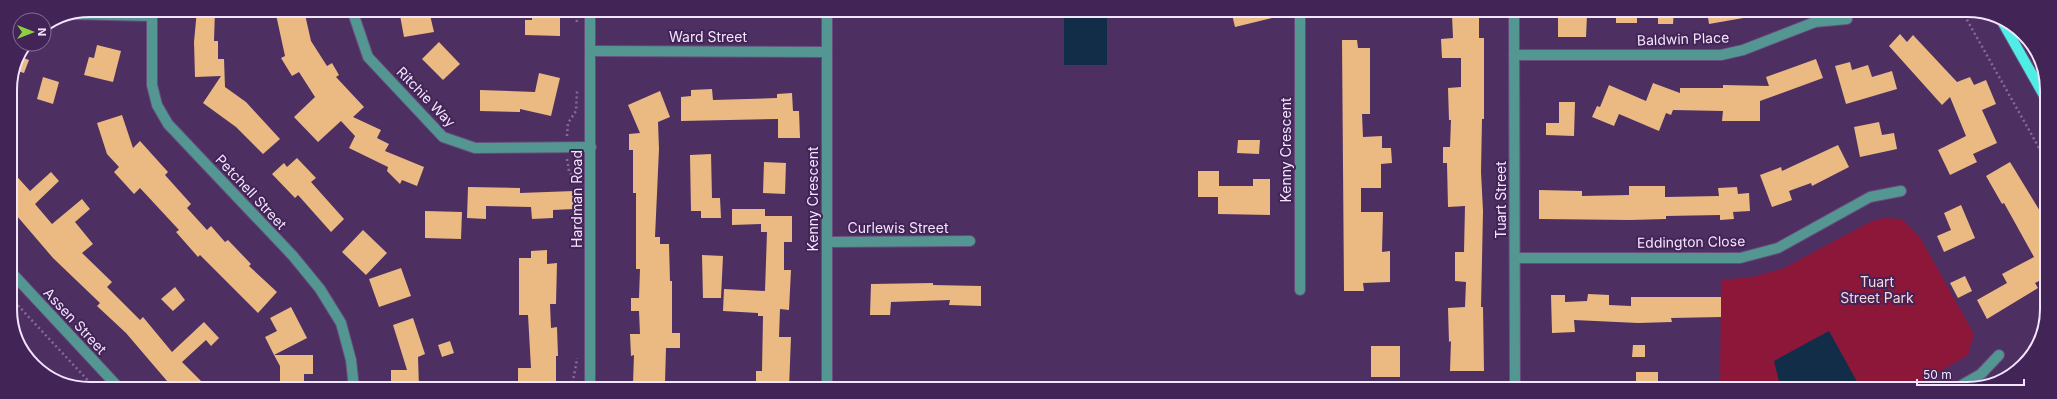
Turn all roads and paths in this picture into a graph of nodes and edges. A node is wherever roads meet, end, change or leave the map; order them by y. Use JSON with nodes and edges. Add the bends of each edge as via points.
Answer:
{"nodes":[{"id":1,"x":152,"y":17,"type":"edge"},
{"id":2,"x":354,"y":17,"type":"edge"},
{"id":3,"x":576,"y":17,"type":"edge"},
{"id":4,"x":590,"y":17,"type":"edge"},
{"id":5,"x":827,"y":17,"type":"edge"},
{"id":6,"x":1300,"y":17,"type":"edge"},
{"id":7,"x":1514,"y":17,"type":"edge"},
{"id":8,"x":1965,"y":17,"type":"edge"},
{"id":9,"x":1847,"y":19,"type":"dead end"},
{"id":10,"x":577,"y":29,"type":"dead end"},
{"id":11,"x":2006,"y":29,"type":"edge"},
{"id":12,"x":590,"y":51,"type":"junction"},
{"id":13,"x":827,"y":52,"type":"junction"},
{"id":14,"x":1514,"y":55,"type":"junction"},
{"id":15,"x":2040,"y":88,"type":"edge"},
{"id":16,"x":577,"y":90,"type":"dead end"},
{"id":17,"x":567,"y":135,"type":"dead end"},
{"id":18,"x":591,"y":147,"type":"junction"},
{"id":19,"x":2040,"y":150,"type":"edge"},
{"id":20,"x":567,"y":158,"type":"dead end"},
{"id":21,"x":578,"y":186,"type":"dead end"},
{"id":22,"x":1901,"y":191,"type":"dead end"},
{"id":23,"x":970,"y":241,"type":"dead end"},
{"id":24,"x":826,"y":242,"type":"junction"},
{"id":25,"x":1515,"y":258,"type":"junction"},
{"id":26,"x":17,"y":282,"type":"edge"},
{"id":27,"x":1300,"y":290,"type":"dead end"},
{"id":28,"x":17,"y":304,"type":"edge"},
{"id":29,"x":577,"y":351,"type":"dead end"},
{"id":30,"x":1999,"y":355,"type":"dead end"},
{"id":31,"x":89,"y":382,"type":"edge"},
{"id":32,"x":113,"y":382,"type":"edge"},
{"id":33,"x":353,"y":382,"type":"edge"},
{"id":34,"x":573,"y":382,"type":"edge"},
{"id":35,"x":590,"y":382,"type":"edge"},
{"id":36,"x":827,"y":382,"type":"edge"},
{"id":37,"x":1515,"y":382,"type":"edge"},
{"id":38,"x":1967,"y":382,"type":"edge"}],
"edges":[{"from":1,"to":33,"type":"street","name":"Petchell Street","via":[[152,84],[157,105],[168,124],[293,256],[320,289],[341,323],[351,360]]},
{"from":2,"to":18,"type":"street","name":"Ritchie Way","via":[[368,57],[443,137],[475,148]]},
{"from":3,"to":10,"type":"path"},
{"from":4,"to":12,"type":"street","name":"Hardman Road"},
{"from":5,"to":13,"type":"street","name":"Kenny Crescent"},
{"from":6,"to":27,"type":"street","name":"Kenny Crescent"},
{"from":7,"to":14,"type":"street","name":"Tuart Street"},
{"from":8,"to":19,"type":"path"},
{"from":9,"to":14,"type":"street","name":"Baldwin Place","via":[[1815,22],[1743,50],[1721,55]]},
{"from":11,"to":15,"type":"main road"},
{"from":12,"to":13,"type":"street","name":"Ward Street"},
{"from":12,"to":18,"type":"street","name":"Hardman Road"},
{"from":13,"to":24,"type":"street","name":"Kenny Crescent"},
{"from":14,"to":25,"type":"street","name":"Tuart Street"},
{"from":16,"to":17,"type":"path","via":[[576,111],[568,123]]},
{"from":18,"to":35,"type":"street","name":"Hardman Road"},
{"from":20,"to":21,"type":"path","via":[[569,170]]},
{"from":22,"to":25,"type":"street","name":"Eddington Close","via":[[1870,198],[1778,248],[1740,258]]},
{"from":23,"to":24,"type":"street","name":"Curlewis Street"},
{"from":24,"to":36,"type":"street","name":"Kenny Crescent"},
{"from":25,"to":37,"type":"street","name":"Tuart Street"},
{"from":26,"to":32,"type":"street","name":"Assen Street"},
{"from":28,"to":31,"type":"path"},
{"from":29,"to":34,"type":"path"},
{"from":30,"to":38,"type":"street","via":[[1981,374]]}]}
